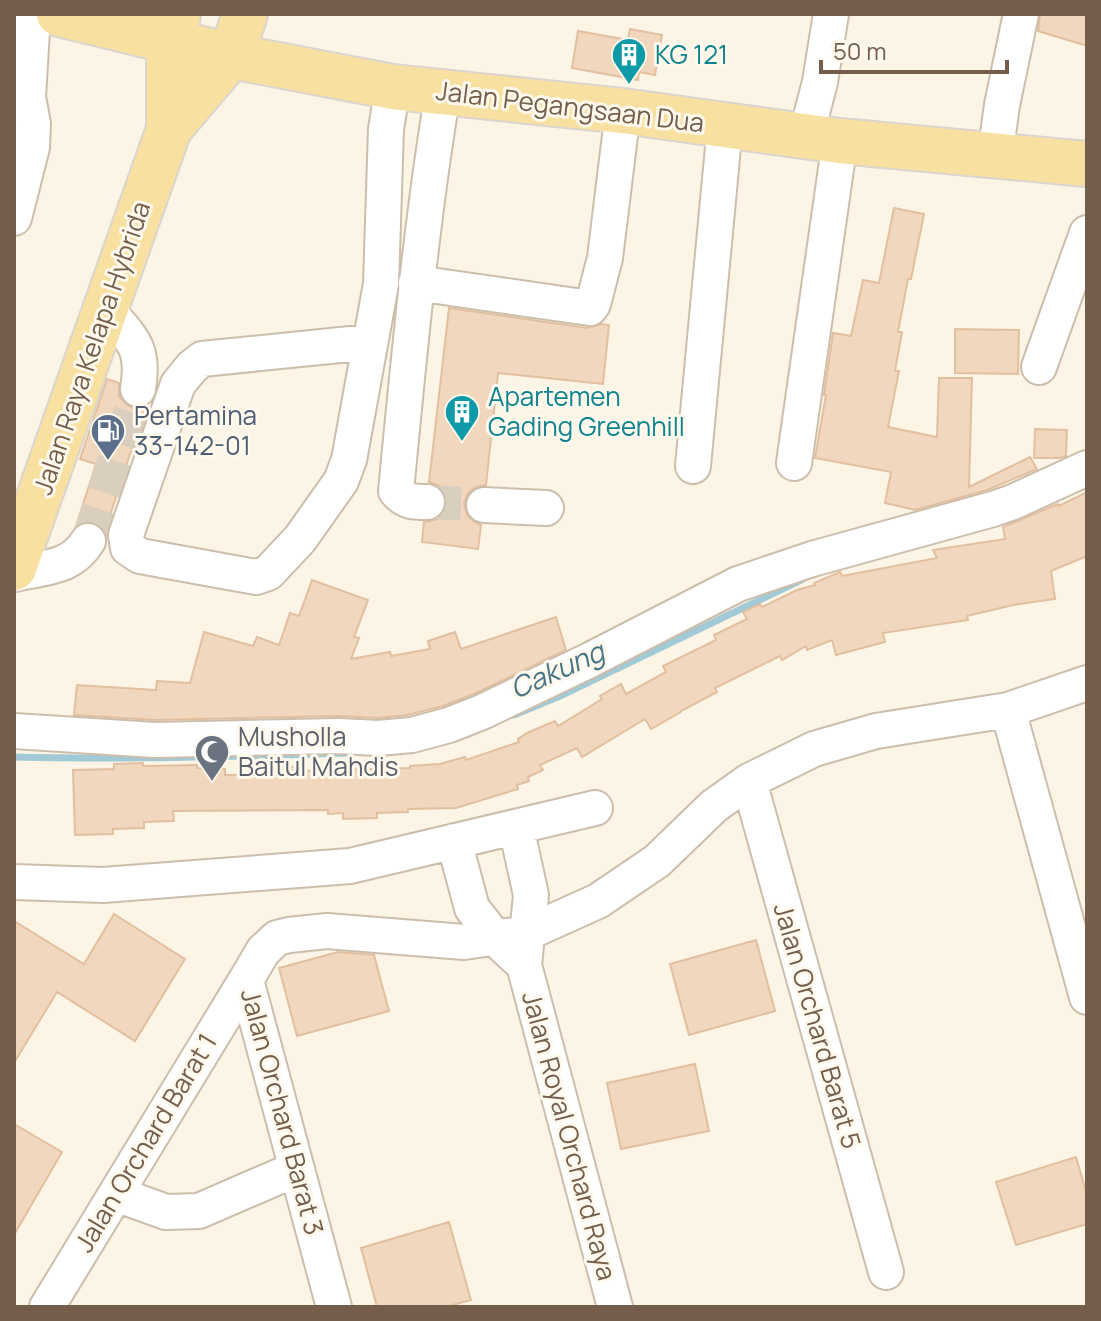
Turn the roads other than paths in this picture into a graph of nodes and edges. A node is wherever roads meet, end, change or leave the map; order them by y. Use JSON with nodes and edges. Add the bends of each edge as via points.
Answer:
{"nodes":[{"id":1,"x":33,"y":14,"type":"edge"},
{"id":2,"x":59,"y":14,"type":"edge"},
{"id":3,"x":245,"y":14,"type":"edge"},
{"id":4,"x":260,"y":14,"type":"edge"},
{"id":5,"x":831,"y":14,"type":"edge"},
{"id":6,"x":1021,"y":14,"type":"edge"},
{"id":7,"x":174,"y":28,"type":"edge"},
{"id":8,"x":231,"y":56,"type":"junction"},
{"id":9,"x":275,"y":65,"type":"junction"},
{"id":10,"x":393,"y":87,"type":"junction"},
{"id":11,"x":443,"y":92,"type":"junction"},
{"id":12,"x":21,"y":95,"type":"edge"},
{"id":13,"x":623,"y":111,"type":"junction"},
{"id":14,"x":725,"y":126,"type":"junction"},
{"id":15,"x":169,"y":129,"type":"junction"},
{"id":16,"x":823,"y":138,"type":"junction"},
{"id":17,"x":995,"y":156,"type":"junction"},
{"id":18,"x":1087,"y":164,"type":"edge"},
{"id":19,"x":14,"y":218,"type":"edge"},
{"id":20,"x":1087,"y":233,"type":"edge"},
{"id":21,"x":416,"y":283,"type":"junction"},
{"id":22,"x":106,"y":309,"type":"junction"},
{"id":23,"x":370,"y":342,"type":"junction"},
{"id":24,"x":1039,"y":367,"type":"dead end"},
{"id":25,"x":138,"y":389,"type":"tunnel mouth"},
{"id":26,"x":794,"y":463,"type":"dead end"},
{"id":27,"x":693,"y":466,"type":"dead end"},
{"id":28,"x":1087,"y":468,"type":"edge"},
{"id":29,"x":427,"y":502,"type":"tunnel mouth"},
{"id":30,"x":484,"y":505,"type":"tunnel mouth"},
{"id":31,"x":546,"y":508,"type":"dead end"},
{"id":32,"x":88,"y":541,"type":"tunnel mouth"},
{"id":33,"x":14,"y":568,"type":"edge"},
{"id":34,"x":14,"y":574,"type":"edge"},
{"id":35,"x":1087,"y":683,"type":"edge"},
{"id":36,"x":1008,"y":710,"type":"junction"},
{"id":37,"x":14,"y":731,"type":"edge"},
{"id":38,"x":749,"y":781,"type":"junction"},
{"id":39,"x":595,"y":808,"type":"dead end"},
{"id":40,"x":516,"y":827,"type":"junction"},
{"id":41,"x":454,"y":841,"type":"junction"},
{"id":42,"x":14,"y":882,"type":"edge"},
{"id":43,"x":1087,"y":897,"type":"edge"},
{"id":44,"x":1070,"y":936,"type":"junction"},
{"id":45,"x":516,"y":946,"type":"junction"},
{"id":46,"x":246,"y":980,"type":"junction"},
{"id":47,"x":1087,"y":997,"type":"edge"},
{"id":48,"x":296,"y":1169,"type":"junction"},
{"id":49,"x":116,"y":1194,"type":"junction"},
{"id":50,"x":886,"y":1272,"type":"dead end"},
{"id":51,"x":47,"y":1307,"type":"edge"},
{"id":52,"x":334,"y":1307,"type":"edge"},
{"id":53,"x":615,"y":1307,"type":"edge"}],
"edges":[{"from":1,"to":12,"type":"street"},
{"from":2,"to":7,"type":"main road","name":"Jalan Pegangsaan Dua"},
{"from":3,"to":8,"type":"main road","name":"Jalan Raya Kelapa Hybrida"},
{"from":4,"to":9,"type":"main road"},
{"from":5,"to":16,"type":"street","via":[[820,82]]},
{"from":6,"to":17,"type":"street"},
{"from":7,"to":8,"type":"main road","name":"Jalan Pegangsaan Dua"},
{"from":7,"to":15,"type":"main road","name":"Jalan Raya Kelapa Hybrida"},
{"from":8,"to":9,"type":"main road","name":"Jalan Pegangsaan Dua"},
{"from":8,"to":15,"type":"main road","name":"Jalan Raya Kelapa Hybrida"},
{"from":9,"to":10,"type":"main road","name":"Jalan Pegangsaan Dua"},
{"from":10,"to":11,"type":"main road","name":"Jalan Pegangsaan Dua"},
{"from":10,"to":23,"type":"street","via":[[386,129],[381,284]]},
{"from":11,"to":13,"type":"main road","name":"Jalan Pegangsaan Dua"},
{"from":11,"to":21,"type":"street"},
{"from":12,"to":19,"type":"street","via":[[33,124],[32,147]]},
{"from":13,"to":14,"type":"main road","name":"Jalan Pegangsaan Dua"},
{"from":13,"to":21,"type":"street","via":[[605,258],[590,308]]},
{"from":14,"to":16,"type":"main road","name":"Jalan Pegangsaan Dua"},
{"from":14,"to":27,"type":"street"},
{"from":15,"to":22,"type":"main road","name":"Jalan Raya Kelapa Hybrida"},
{"from":16,"to":17,"type":"main road","name":"Jalan Pegangsaan Dua"},
{"from":16,"to":26,"type":"street"},
{"from":17,"to":18,"type":"main road","name":"Jalan Pegangsaan Dua"},
{"from":20,"to":24,"type":"street"},
{"from":21,"to":29,"type":"street","via":[[396,491],[410,502]]},
{"from":22,"to":25,"type":"street","via":[[139,354]]},
{"from":22,"to":33,"type":"main road","name":"Jalan Raya Kelapa Hybrida"},
{"from":23,"to":23,"type":"street","via":[[341,481],[268,573],[256,577],[140,556],[128,548],[126,535],[178,384],[192,367],[202,359]]},
{"from":28,"to":37,"type":"street","via":[[993,509],[738,584],[482,712],[412,735],[155,740]]},
{"from":30,"to":31,"type":"street"},
{"from":32,"to":34,"type":"street","via":[[71,560]]},
{"from":35,"to":36,"type":"street"},
{"from":36,"to":38,"type":"street","via":[[876,731],[814,749]]},
{"from":36,"to":44,"type":"street"},
{"from":38,"to":45,"type":"street","via":[[714,806],[657,861]]},
{"from":38,"to":50,"type":"street","name":"Jalan Orchard Barat 5"},
{"from":39,"to":40,"type":"street"},
{"from":40,"to":41,"type":"street"},
{"from":40,"to":45,"type":"street","name":"Jalan Royal Orchard Raya","via":[[531,895]]},
{"from":41,"to":42,"type":"street","via":[[350,866],[103,885]]},
{"from":41,"to":45,"type":"street","name":"Jalan Royal Orchard Raya","via":[[472,908]]},
{"from":43,"to":44,"type":"street"},
{"from":44,"to":47,"type":"street"},
{"from":45,"to":46,"type":"street","name":"Jalan Orchard Barat 3","via":[[327,931],[289,935],[263,951]]},
{"from":45,"to":53,"type":"street","name":"Jalan Royal Orchard Raya"},
{"from":46,"to":48,"type":"street","name":"Jalan Orchard Barat 3"},
{"from":46,"to":49,"type":"street","name":"Jalan Orchard Barat 1"},
{"from":48,"to":49,"type":"street","via":[[199,1211],[166,1212]]},
{"from":48,"to":52,"type":"street","name":"Jalan Orchard Barat 3"},
{"from":49,"to":51,"type":"street","name":"Jalan Orchard Barat 1"}]}
